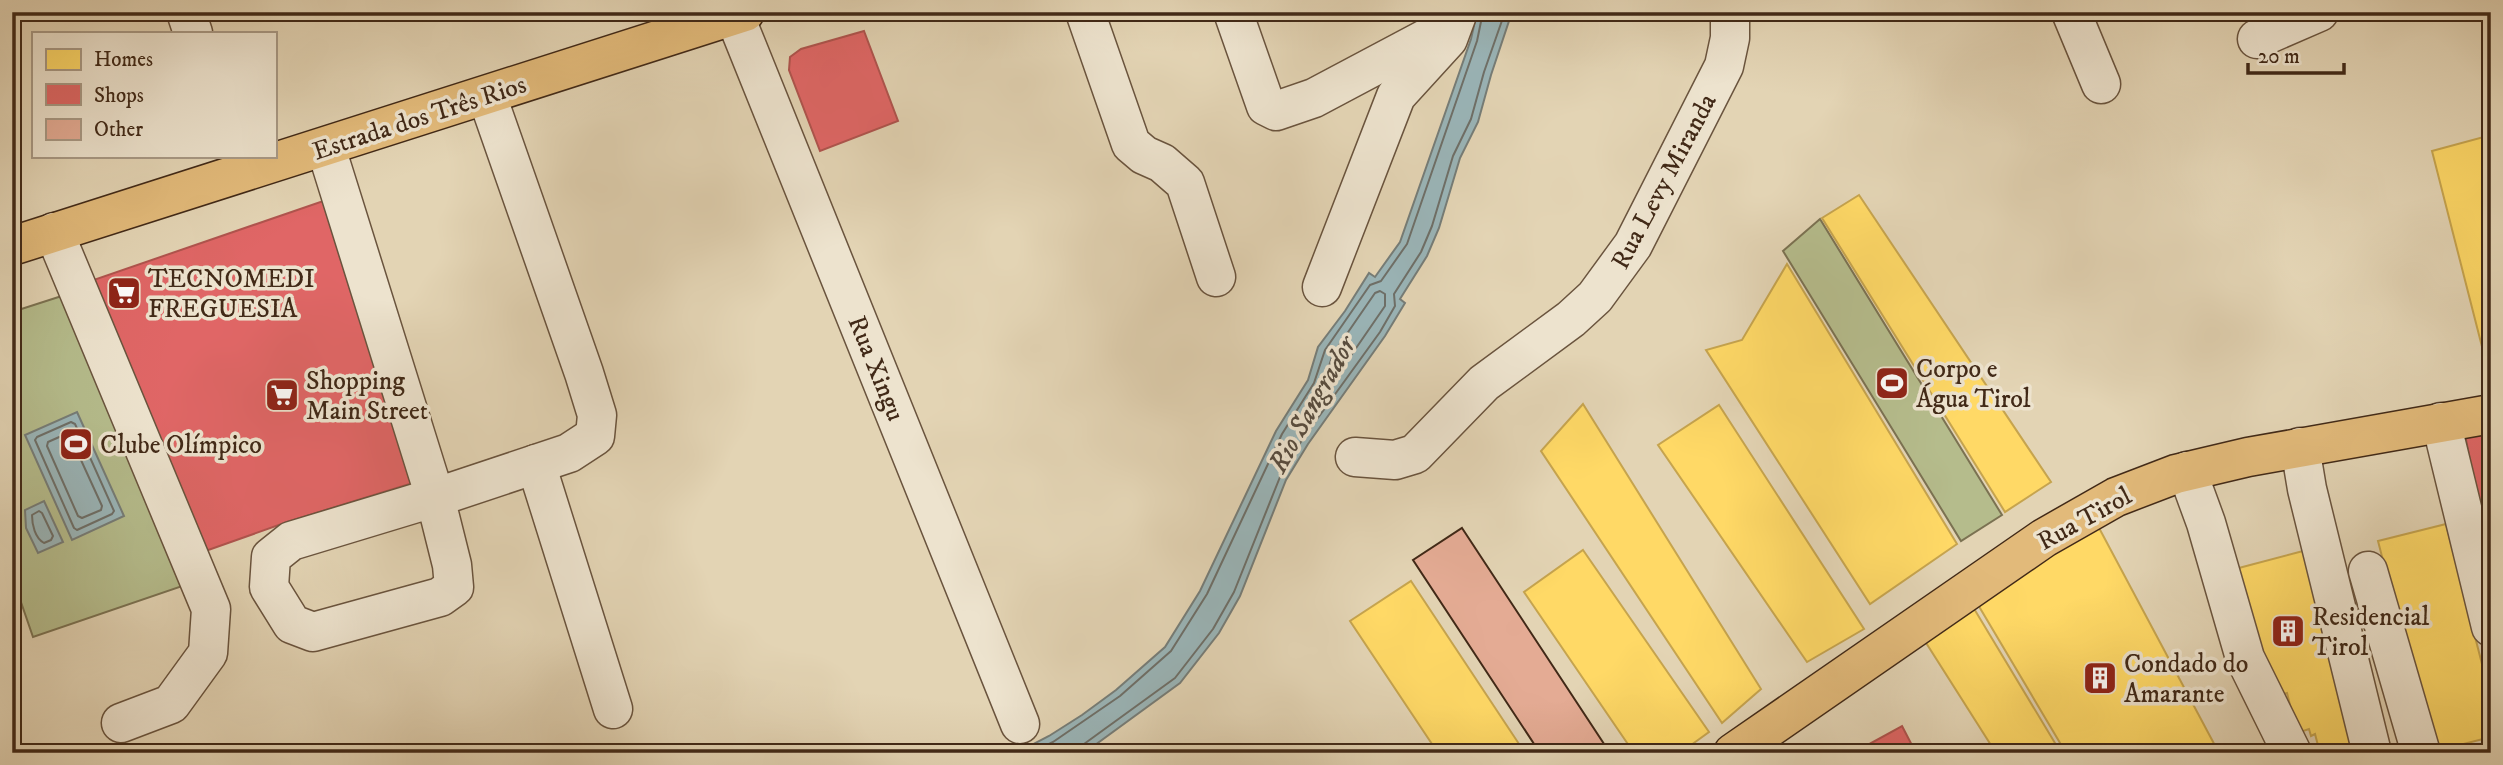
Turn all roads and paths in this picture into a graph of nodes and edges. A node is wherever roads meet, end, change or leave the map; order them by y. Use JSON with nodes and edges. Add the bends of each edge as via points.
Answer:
{"nodes":[{"id":1,"x":186,"y":12,"type":"edge"},
{"id":2,"x":1085,"y":12,"type":"edge"},
{"id":3,"x":1233,"y":12,"type":"edge"},
{"id":4,"x":1730,"y":12,"type":"edge"},
{"id":5,"x":2071,"y":12,"type":"edge"},
{"id":6,"x":2319,"y":12,"type":"edge"},
{"id":7,"x":737,"y":13,"type":"edge"},
{"id":8,"x":1457,"y":18,"type":"edge"},
{"id":9,"x":193,"y":32,"type":"edge"},
{"id":10,"x":2257,"y":39,"type":"dead end"},
{"id":11,"x":2101,"y":84,"type":"dead end"},
{"id":12,"x":487,"y":96,"type":"junction"},
{"id":13,"x":326,"y":148,"type":"junction"},
{"id":14,"x":274,"y":158,"type":"edge"},
{"id":15,"x":276,"y":158,"type":"edge"},
{"id":16,"x":238,"y":165,"type":"edge"},
{"id":17,"x":54,"y":232,"type":"junction"},
{"id":18,"x":12,"y":246,"type":"edge"},
{"id":19,"x":1216,"y":277,"type":"dead end"},
{"id":20,"x":1322,"y":286,"type":"dead end"},
{"id":21,"x":2491,"y":414,"type":"edge"},
{"id":22,"x":2441,"y":422,"type":"junction"},
{"id":23,"x":2300,"y":447,"type":"junction"},
{"id":24,"x":1354,"y":457,"type":"dead end"},
{"id":25,"x":536,"y":464,"type":"junction"},
{"id":26,"x":2187,"y":471,"type":"junction"},
{"id":27,"x":435,"y":497,"type":"junction"},
{"id":28,"x":2368,"y":571,"type":"dead end"},
{"id":29,"x":2491,"y":627,"type":"edge"},
{"id":30,"x":613,"y":709,"type":"dead end"},
{"id":31,"x":121,"y":723,"type":"dead end"},
{"id":32,"x":1020,"y":724,"type":"dead end"},
{"id":33,"x":1732,"y":753,"type":"edge"},
{"id":34,"x":2292,"y":753,"type":"edge"},
{"id":35,"x":2372,"y":753,"type":"edge"},
{"id":36,"x":2421,"y":753,"type":"edge"}],
"edges":[{"from":1,"to":9,"type":"street"},
{"from":2,"to":19,"type":"street","via":[[1131,144],[1185,183]]},
{"from":3,"to":8,"type":"street","via":[[1266,106],[1276,110],[1314,98]]},
{"from":4,"to":24,"type":"street","name":"Rua Levy Miranda","via":[[1724,66],[1633,245],[1595,297],[1484,383],[1415,454],[1395,460]]},
{"from":5,"to":11,"type":"street"},
{"from":6,"to":10,"type":"street"},
{"from":7,"to":12,"type":"main road","name":"Estrada dos Três Rios"},
{"from":7,"to":32,"type":"street","name":"Rua Xingu"},
{"from":8,"to":20,"type":"street","via":[[1448,39],[1396,96]]},
{"from":12,"to":13,"type":"main road","name":"Estrada dos Três Rios"},
{"from":12,"to":25,"type":"street","via":[[597,415],[595,436],[569,453]]},
{"from":13,"to":15,"type":"main road","name":"Estrada dos Três Rios"},
{"from":13,"to":27,"type":"street"},
{"from":14,"to":16,"type":"main road","name":"Estrada dos Três Rios"},
{"from":16,"to":17,"type":"main road","name":"Estrada dos Três Rios"},
{"from":17,"to":18,"type":"main road","name":"Estrada dos Três Rios"},
{"from":17,"to":31,"type":"street","via":[[211,609],[208,653],[171,704]]},
{"from":21,"to":22,"type":"main road","name":"Rua Tirol"},
{"from":22,"to":23,"type":"main road","name":"Rua Tirol"},
{"from":22,"to":29,"type":"street"},
{"from":23,"to":26,"type":"main road","name":"Rua Tirol"},
{"from":23,"to":35,"type":"street"},
{"from":25,"to":27,"type":"street"},
{"from":25,"to":30,"type":"street"},
{"from":26,"to":33,"type":"main road","name":"Rua Tirol","via":[[2116,497],[2053,532]]},
{"from":26,"to":34,"type":"street","via":[[2245,657]]},
{"from":27,"to":27,"type":"street","via":[[454,587],[440,597],[313,632],[292,624],[269,587],[271,556],[291,541]]},
{"from":28,"to":36,"type":"street"}]}
